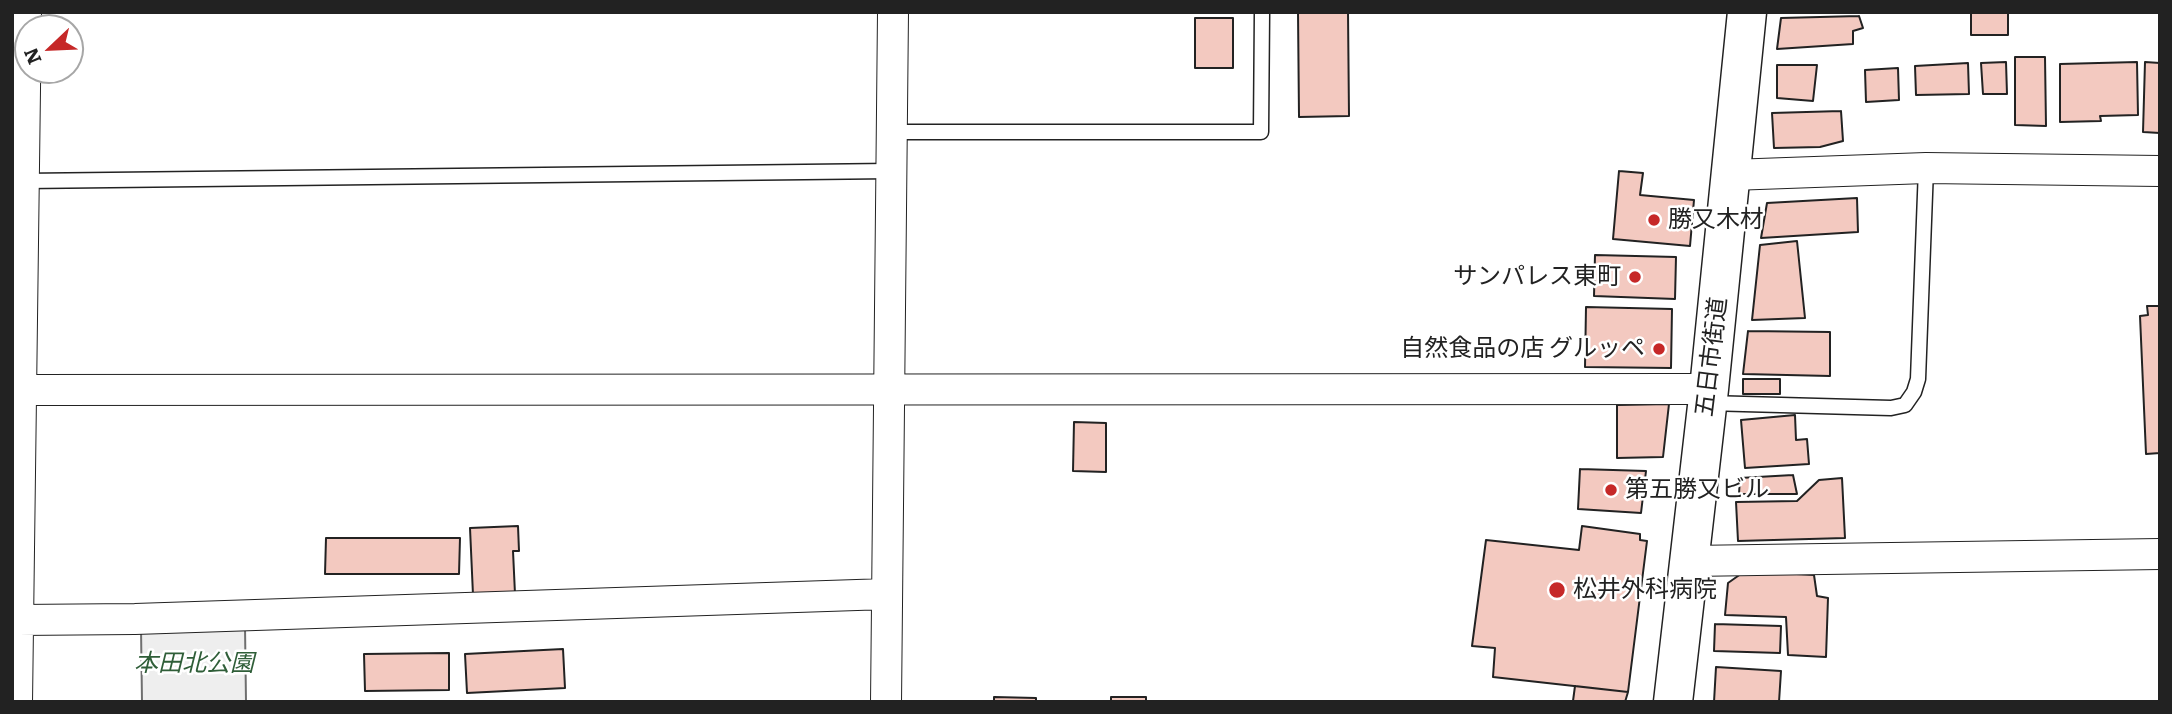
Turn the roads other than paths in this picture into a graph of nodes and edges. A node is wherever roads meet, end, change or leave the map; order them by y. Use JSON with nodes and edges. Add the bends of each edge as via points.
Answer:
{"nodes":[{"id":1,"x":26,"y":12,"type":"edge"},
{"id":2,"x":893,"y":12,"type":"edge"},
{"id":3,"x":1262,"y":12,"type":"edge"},
{"id":4,"x":1747,"y":12,"type":"edge"},
{"id":5,"x":892,"y":132,"type":"junction"},
{"id":6,"x":1926,"y":168,"type":"junction"},
{"id":7,"x":2160,"y":171,"type":"edge"},
{"id":8,"x":891,"y":172,"type":"junction"},
{"id":9,"x":1731,"y":175,"type":"junction"},
{"id":10,"x":24,"y":181,"type":"junction"},
{"id":11,"x":889,"y":389,"type":"junction"},
{"id":12,"x":21,"y":390,"type":"junction"},
{"id":13,"x":1707,"y":396,"type":"junction"},
{"id":14,"x":2160,"y":555,"type":"edge"},
{"id":15,"x":1690,"y":561,"type":"junction"},
{"id":16,"x":887,"y":594,"type":"junction"},
{"id":17,"x":18,"y":620,"type":"junction"},
{"id":18,"x":17,"y":702,"type":"edge"},
{"id":19,"x":886,"y":702,"type":"edge"},
{"id":20,"x":1673,"y":702,"type":"edge"}],
"edges":[{"from":1,"to":10,"type":"street"},
{"from":2,"to":5,"type":"street"},
{"from":3,"to":5,"type":"lane","via":[[1261,132]]},
{"from":4,"to":9,"type":"main road","name":"五日市街道"},
{"from":5,"to":8,"type":"street"},
{"from":6,"to":7,"type":"street"},
{"from":6,"to":9,"type":"street"},
{"from":6,"to":13,"type":"lane","via":[[1918,379],[1905,405],[1891,408]]},
{"from":8,"to":10,"type":"lane"},
{"from":8,"to":11,"type":"street"},
{"from":9,"to":13,"type":"main road","name":"五日市街道"},
{"from":10,"to":12,"type":"street"},
{"from":11,"to":12,"type":"street"},
{"from":11,"to":13,"type":"street"},
{"from":11,"to":16,"type":"street"},
{"from":12,"to":17,"type":"street"},
{"from":13,"to":15,"type":"main road","name":"五日市街道"},
{"from":14,"to":15,"type":"street"},
{"from":15,"to":20,"type":"main road","name":"五日市街道"},
{"from":16,"to":17,"type":"street"},
{"from":16,"to":19,"type":"street"},
{"from":17,"to":18,"type":"street"}]}
